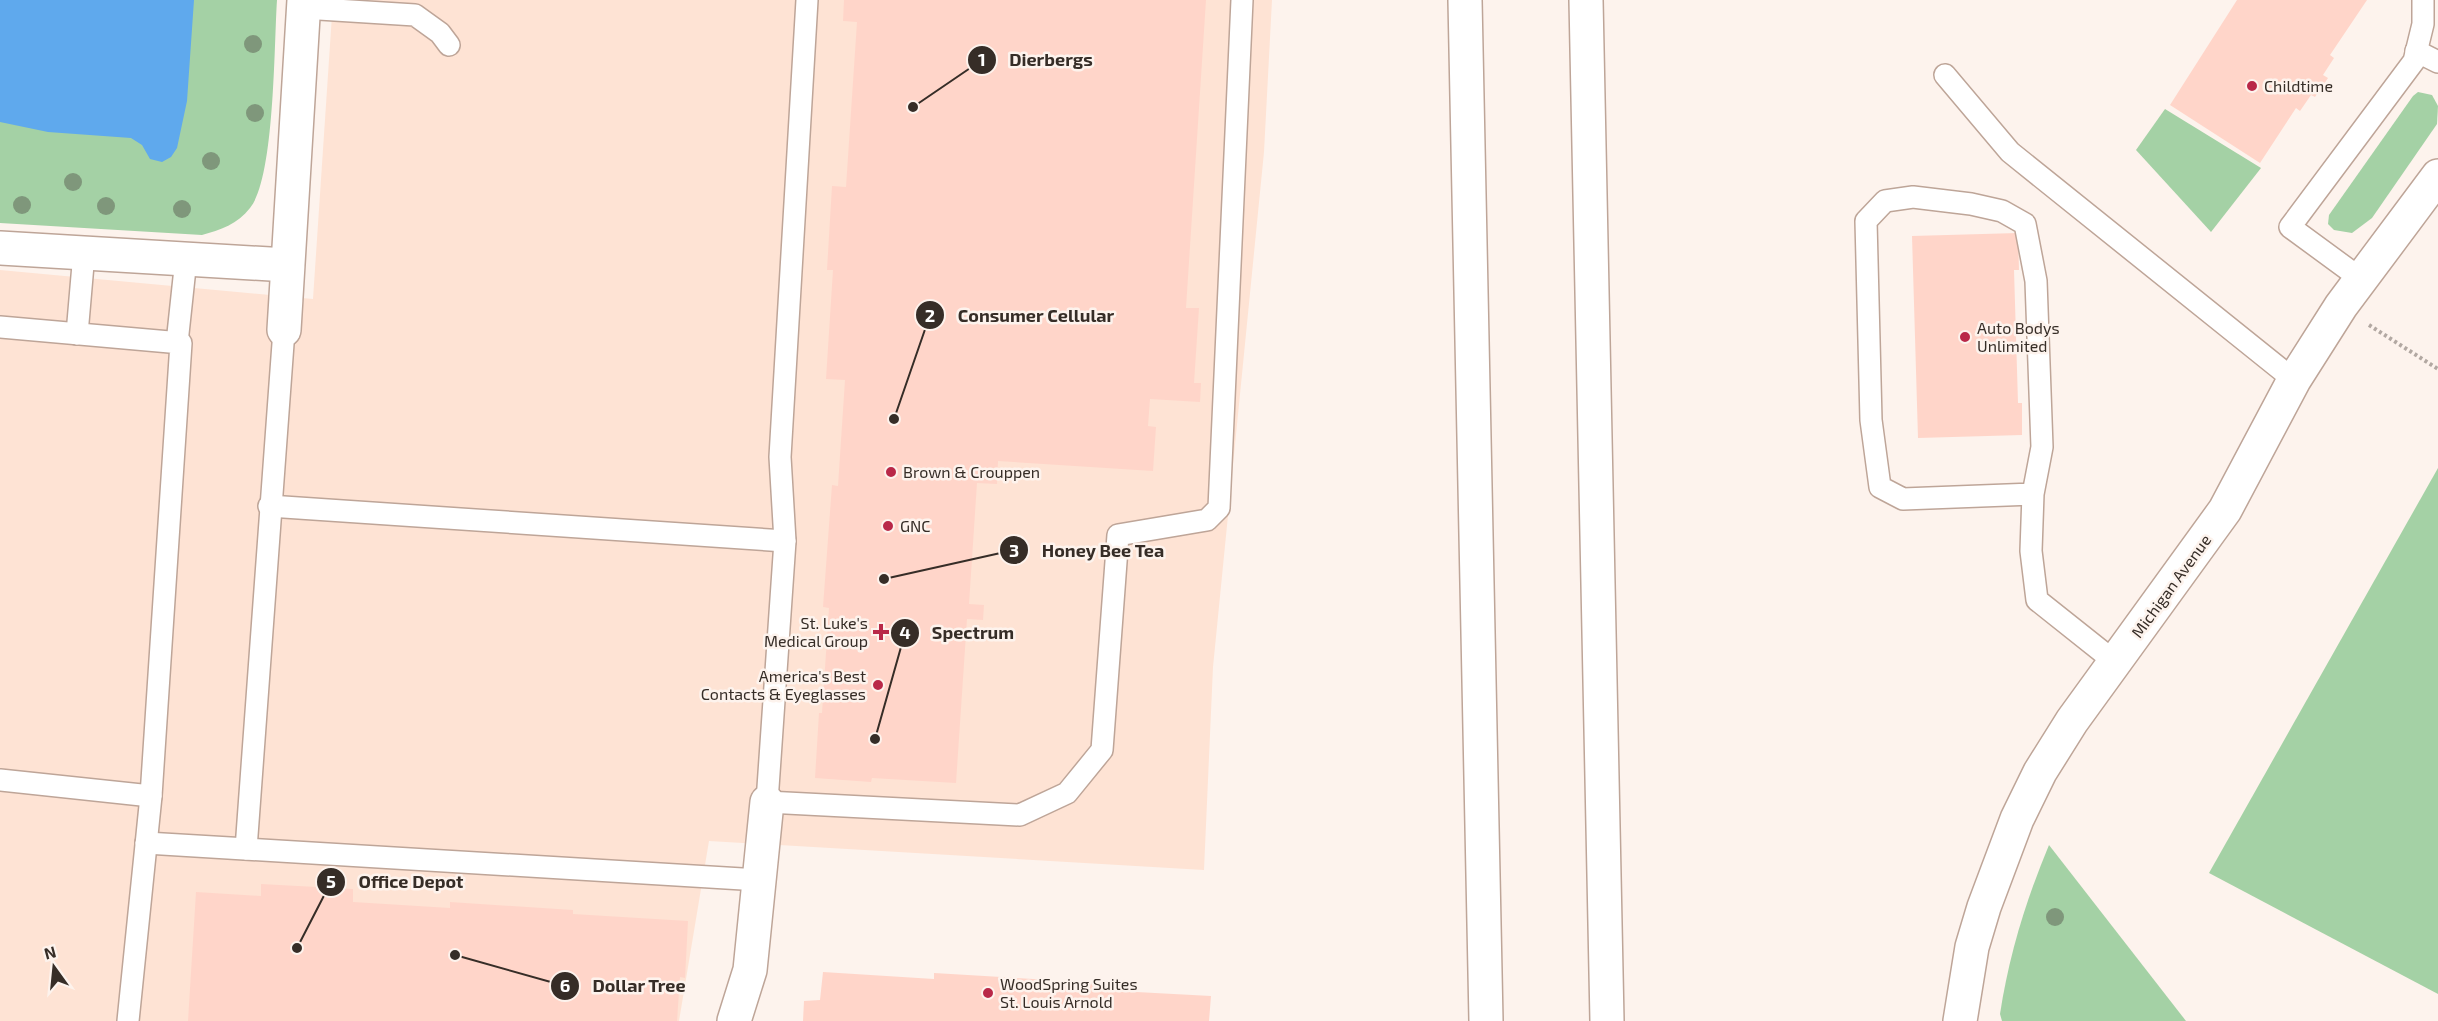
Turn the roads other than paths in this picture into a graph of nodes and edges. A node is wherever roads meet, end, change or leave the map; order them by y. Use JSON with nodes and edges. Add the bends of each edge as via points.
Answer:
{"nodes":[{"id":1,"x":807,"y":0,"type":"edge"},
{"id":2,"x":1242,"y":0,"type":"edge"},
{"id":3,"x":1465,"y":0,"type":"edge"},
{"id":4,"x":1586,"y":0,"type":"edge"},
{"id":5,"x":2423,"y":0,"type":"edge"},
{"id":6,"x":303,"y":4,"type":"edge"},
{"id":7,"x":449,"y":45,"type":"dead end"},
{"id":8,"x":2416,"y":51,"type":"junction"},
{"id":9,"x":2438,"y":62,"type":"edge"},
{"id":10,"x":1945,"y":75,"type":"dead end"},
{"id":11,"x":2438,"y":176,"type":"edge"},
{"id":12,"x":0,"y":248,"type":"edge"},
{"id":13,"x":84,"y":253,"type":"junction"},
{"id":14,"x":186,"y":260,"type":"junction"},
{"id":15,"x":287,"y":265,"type":"junction"},
{"id":16,"x":2361,"y":279,"type":"junction"},
{"id":17,"x":0,"y":327,"type":"edge"},
{"id":18,"x":284,"y":330,"type":"joint"},
{"id":19,"x":77,"y":334,"type":"junction"},
{"id":20,"x":177,"y":343,"type":"junction"},
{"id":21,"x":2294,"y":380,"type":"junction"},
{"id":22,"x":2032,"y":494,"type":"junction"},
{"id":23,"x":269,"y":506,"type":"junction"},
{"id":24,"x":785,"y":541,"type":"junction"},
{"id":25,"x":2115,"y":662,"type":"junction"},
{"id":26,"x":0,"y":780,"type":"edge"},
{"id":27,"x":150,"y":796,"type":"junction"},
{"id":28,"x":767,"y":802,"type":"junction"},
{"id":29,"x":146,"y":843,"type":"junction"},
{"id":30,"x":246,"y":849,"type":"junction"},
{"id":31,"x":759,"y":880,"type":"junction"},
{"id":32,"x":128,"y":1021,"type":"edge"},
{"id":33,"x":734,"y":1021,"type":"edge"},
{"id":34,"x":1486,"y":1021,"type":"edge"},
{"id":35,"x":1607,"y":1021,"type":"edge"},
{"id":36,"x":1960,"y":1021,"type":"edge"}],
"edges":[{"from":1,"to":24,"type":"lane","via":[[780,457]]},
{"from":2,"to":28,"type":"lane","via":[[1219,508],[1207,520],[1118,535],[1101,750],[1067,793],[1020,815]]},
{"from":3,"to":34,"type":"main road"},
{"from":4,"to":35,"type":"main road"},
{"from":5,"to":8,"type":"lane","via":[[2423,24]]},
{"from":6,"to":7,"type":"lane","via":[[415,15],[428,22]]},
{"from":6,"to":15,"type":"main road"},
{"from":8,"to":9,"type":"lane"},
{"from":8,"to":16,"type":"lane","via":[[2414,61],[2290,227]]},
{"from":10,"to":21,"type":"lane","via":[[2010,152]]},
{"from":11,"to":16,"type":"main road","name":"Michigan Avenue"},
{"from":12,"to":13,"type":"main road"},
{"from":13,"to":14,"type":"main road"},
{"from":13,"to":19,"type":"lane"},
{"from":14,"to":15,"type":"main road"},
{"from":14,"to":20,"type":"lane"},
{"from":15,"to":18,"type":"main road"},
{"from":16,"to":21,"type":"main road","name":"Michigan Avenue"},
{"from":17,"to":19,"type":"lane"},
{"from":18,"to":23,"type":"lane"},
{"from":19,"to":20,"type":"lane"},
{"from":20,"to":27,"type":"lane","via":[[181,343]]},
{"from":21,"to":25,"type":"main road","name":"Michigan Avenue","via":[[2226,510]]},
{"from":22,"to":22,"type":"lane","via":[[2042,447],[2036,281],[2025,224],[2002,211],[1971,204],[1913,197],[1885,201],[1866,221],[1871,420],[1881,487],[1903,499]]},
{"from":22,"to":25,"type":"lane","via":[[2031,550],[2037,600]]},
{"from":23,"to":24,"type":"lane"},
{"from":23,"to":30,"type":"lane"},
{"from":24,"to":28,"type":"lane"},
{"from":25,"to":36,"type":"main road","name":"Michigan Avenue","via":[[2040,772],[2017,819],[1997,866],[1972,947]]},
{"from":26,"to":27,"type":"lane"},
{"from":27,"to":29,"type":"lane"},
{"from":28,"to":31,"type":"main road"},
{"from":29,"to":30,"type":"lane"},
{"from":29,"to":32,"type":"lane"},
{"from":30,"to":31,"type":"lane"},
{"from":31,"to":33,"type":"main road","via":[[750,970]]}]}
